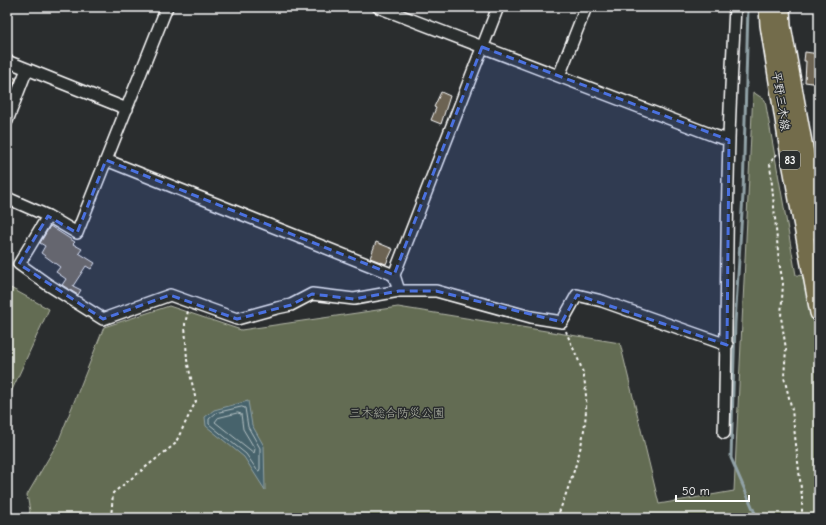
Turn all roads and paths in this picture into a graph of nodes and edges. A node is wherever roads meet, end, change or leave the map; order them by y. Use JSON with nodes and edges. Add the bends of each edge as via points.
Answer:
{"nodes":[{"id":1,"x":167,"y":7,"type":"edge"},
{"id":2,"x":378,"y":7,"type":"edge"},
{"id":3,"x":498,"y":7,"type":"edge"},
{"id":4,"x":586,"y":7,"type":"edge"},
{"id":5,"x":734,"y":7,"type":"edge"},
{"id":6,"x":768,"y":7,"type":"edge"},
{"id":7,"x":781,"y":7,"type":"edge"},
{"id":8,"x":482,"y":47,"type":"junction"},
{"id":9,"x":7,"y":62,"type":"edge"},
{"id":10,"x":27,"y":70,"type":"junction"},
{"id":11,"x":559,"y":76,"type":"junction"},
{"id":12,"x":127,"y":109,"type":"junction"},
{"id":13,"x":7,"y":121,"type":"edge"},
{"id":14,"x":729,"y":140,"type":"junction"},
{"id":15,"x":789,"y":151,"type":"junction"},
{"id":16,"x":106,"y":160,"type":"junction"},
{"id":17,"x":815,"y":186,"type":"edge"},
{"id":18,"x":7,"y":198,"type":"edge"},
{"id":19,"x":48,"y":216,"type":"junction"},
{"id":20,"x":819,"y":231,"type":"edge"},
{"id":21,"x":394,"y":275,"type":"junction"},
{"id":22,"x":399,"y":291,"type":"junction"},
{"id":23,"x":191,"y":303,"type":"junction"},
{"id":24,"x":819,"y":313,"type":"edge"},
{"id":25,"x":562,"y":322,"type":"junction"},
{"id":26,"x":727,"y":345,"type":"junction"},
{"id":27,"x":724,"y":433,"type":"dead end"},
{"id":28,"x":111,"y":518,"type":"edge"},
{"id":29,"x":557,"y":518,"type":"edge"},
{"id":30,"x":802,"y":518,"type":"edge"}],
"edges":[{"from":1,"to":12,"type":"street"},
{"from":2,"to":8,"type":"street"},
{"from":3,"to":8,"type":"street"},
{"from":4,"to":11,"type":"street"},
{"from":5,"to":14,"type":"street"},
{"from":6,"to":15,"type":"main road","name":"平野三木線","number":"83"},
{"from":7,"to":17,"type":"main road","name":"平野三木線","number":"83","via":[[782,26]]},
{"from":8,"to":11,"type":"street"},
{"from":8,"to":21,"type":"street"},
{"from":9,"to":10,"type":"street"},
{"from":10,"to":12,"type":"street"},
{"from":10,"to":13,"type":"street"},
{"from":11,"to":14,"type":"street"},
{"from":12,"to":16,"type":"street"},
{"from":14,"to":26,"type":"street"},
{"from":15,"to":24,"type":"main road","name":"平野三木線","number":"83"},
{"from":15,"to":30,"type":"path","via":[[778,152],[770,163],[783,283],[781,317],[786,349],[784,377],[792,410]]},
{"from":16,"to":19,"type":"street","via":[[77,233]]},
{"from":16,"to":21,"type":"street"},
{"from":17,"to":20,"type":"main road","name":"平野三木線","number":"83"},
{"from":18,"to":19,"type":"street"},
{"from":19,"to":23,"type":"street","via":[[19,264],[103,319],[170,295]]},
{"from":21,"to":22,"type":"street"},
{"from":22,"to":23,"type":"street","via":[[354,299],[312,294],[291,305],[237,319]]},
{"from":22,"to":25,"type":"street","via":[[436,290],[530,317]]},
{"from":23,"to":28,"type":"path","via":[[185,331],[187,360],[196,401],[175,444],[113,493]]},
{"from":25,"to":26,"type":"street","via":[[577,295],[602,301]]},
{"from":25,"to":29,"type":"path","via":[[582,373],[586,399],[580,454]]},
{"from":26,"to":27,"type":"street"}]}
